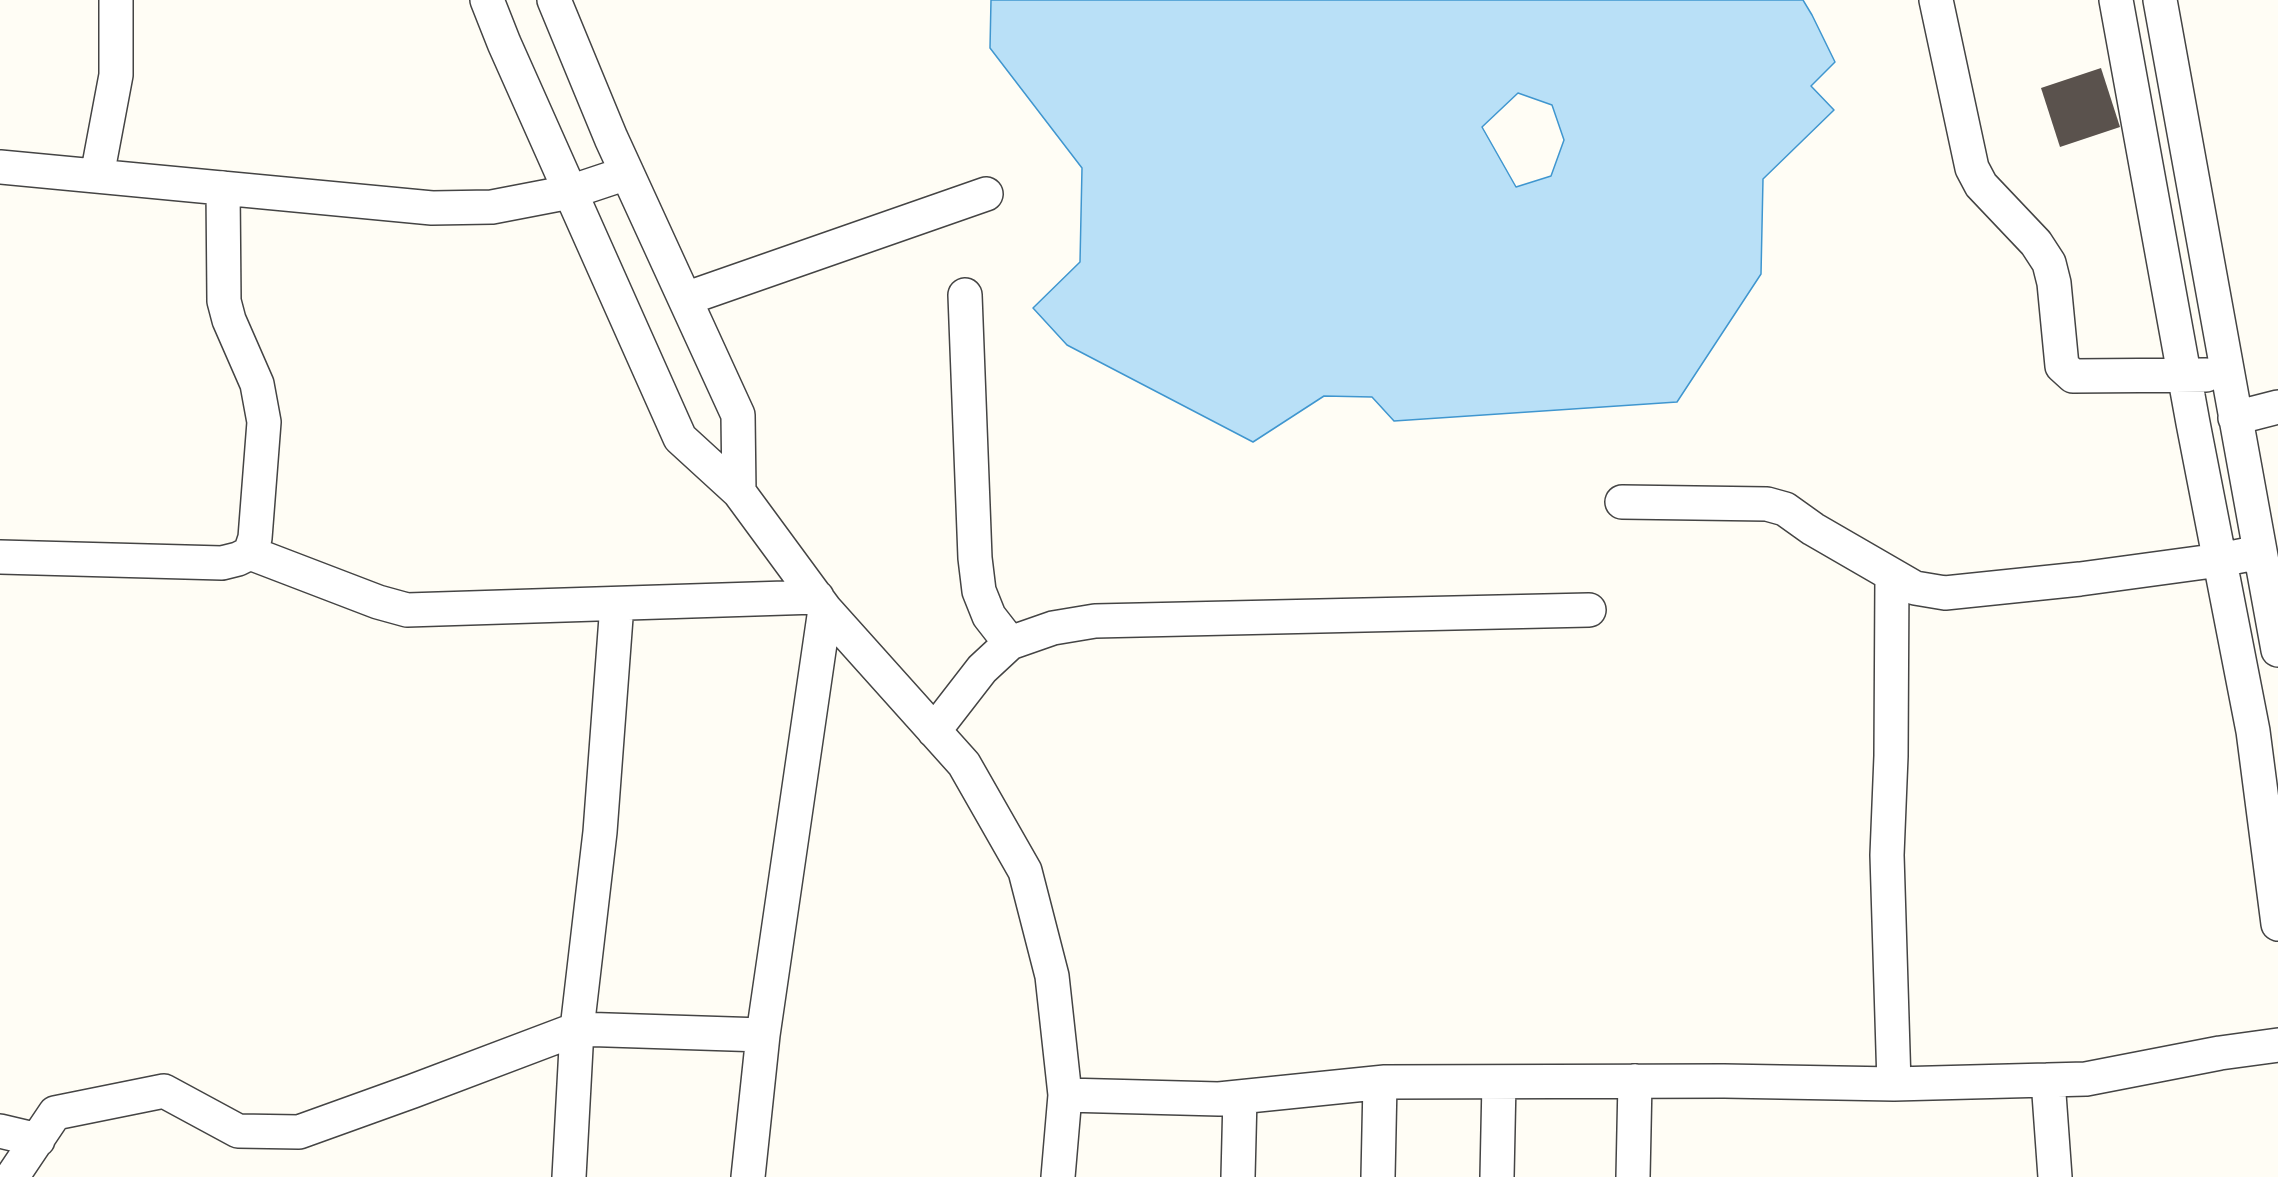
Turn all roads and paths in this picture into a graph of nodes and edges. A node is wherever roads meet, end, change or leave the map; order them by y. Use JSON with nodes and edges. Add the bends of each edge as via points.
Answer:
{"nodes":[{"id":1,"x":116,"y":0,"type":"edge"},
{"id":2,"x":487,"y":0,"type":"edge"},
{"id":3,"x":554,"y":0,"type":"edge"},
{"id":4,"x":1936,"y":0,"type":"edge"},
{"id":5,"x":2116,"y":0,"type":"edge"},
{"id":6,"x":2160,"y":0,"type":"edge"},
{"id":7,"x":0,"y":166,"type":"edge"},
{"id":8,"x":627,"y":173,"type":"junction"},
{"id":9,"x":97,"y":176,"type":"junction"},
{"id":10,"x":223,"y":188,"type":"junction"},
{"id":11,"x":570,"y":192,"type":"junction"},
{"id":12,"x":986,"y":194,"type":"dead end"},
{"id":13,"x":965,"y":295,"type":"dead end"},
{"id":14,"x":685,"y":299,"type":"junction"},
{"id":15,"x":2228,"y":374,"type":"junction"},
{"id":16,"x":2185,"y":376,"type":"junction"},
{"id":17,"x":2278,"y":407,"type":"edge"},
{"id":18,"x":2235,"y":418,"type":"junction"},
{"id":19,"x":739,"y":492,"type":"junction"},
{"id":20,"x":1622,"y":502,"type":"dead end"},
{"id":21,"x":2260,"y":552,"type":"junction"},
{"id":22,"x":250,"y":553,"type":"junction"},
{"id":23,"x":0,"y":557,"type":"edge"},
{"id":24,"x":2220,"y":560,"type":"junction"},
{"id":25,"x":1892,"y":575,"type":"junction"},
{"id":26,"x":617,"y":603,"type":"junction"},
{"id":27,"x":821,"y":603,"type":"junction"},
{"id":28,"x":1589,"y":610,"type":"dead end"},
{"id":29,"x":1010,"y":643,"type":"junction"},
{"id":30,"x":2278,"y":650,"type":"edge"},
{"id":31,"x":934,"y":731,"type":"junction"},
{"id":32,"x":2278,"y":914,"type":"edge"},
{"id":33,"x":577,"y":1029,"type":"junction"},
{"id":34,"x":763,"y":1035,"type":"junction"},
{"id":35,"x":2278,"y":1045,"type":"edge"},
{"id":36,"x":2048,"y":1080,"type":"junction"},
{"id":37,"x":1635,"y":1081,"type":"junction"},
{"id":38,"x":1499,"y":1082,"type":"junction"},
{"id":39,"x":1380,"y":1083,"type":"junction"},
{"id":40,"x":1894,"y":1084,"type":"junction"},
{"id":41,"x":1065,"y":1095,"type":"junction"},
{"id":42,"x":1240,"y":1097,"type":"junction"},
{"id":43,"x":0,"y":1131,"type":"edge"},
{"id":44,"x":38,"y":1140,"type":"junction"},
{"id":45,"x":24,"y":1176,"type":"edge"},
{"id":46,"x":569,"y":1177,"type":"edge"},
{"id":47,"x":748,"y":1177,"type":"edge"},
{"id":48,"x":1059,"y":1177,"type":"edge"},
{"id":49,"x":1238,"y":1177,"type":"edge"},
{"id":50,"x":1378,"y":1177,"type":"edge"},
{"id":51,"x":1497,"y":1177,"type":"edge"},
{"id":52,"x":1633,"y":1177,"type":"edge"},
{"id":53,"x":2055,"y":1177,"type":"edge"}],
"edges":[{"from":1,"to":9,"type":"street","via":[[116,75]]},
{"from":2,"to":11,"type":"street"},
{"from":3,"to":8,"type":"street"},
{"from":4,"to":16,"type":"street","via":[[1972,168],[1981,186],[2036,243],[2049,263],[2062,366],[2073,376]]},
{"from":5,"to":16,"type":"street"},
{"from":6,"to":15,"type":"street"},
{"from":7,"to":9,"type":"street"},
{"from":8,"to":11,"type":"street"},
{"from":8,"to":14,"type":"street"},
{"from":9,"to":10,"type":"street"},
{"from":10,"to":11,"type":"street","via":[[432,208],[492,207]]},
{"from":10,"to":22,"type":"street","via":[[224,301],[257,384],[264,422],[255,538]]},
{"from":11,"to":19,"type":"street","via":[[680,438]]},
{"from":12,"to":14,"type":"street"},
{"from":13,"to":29,"type":"street","via":[[979,591],[989,616]]},
{"from":14,"to":19,"type":"street","via":[[738,415]]},
{"from":15,"to":16,"type":"street"},
{"from":15,"to":18,"type":"street"},
{"from":16,"to":24,"type":"street"},
{"from":17,"to":18,"type":"street"},
{"from":18,"to":21,"type":"street"},
{"from":19,"to":27,"type":"street"},
{"from":20,"to":25,"type":"street","via":[[1767,504],[1785,509]]},
{"from":21,"to":24,"type":"street"},
{"from":21,"to":30,"type":"street"},
{"from":22,"to":23,"type":"street","via":[[222,563]]},
{"from":22,"to":26,"type":"street","via":[[407,610]]},
{"from":24,"to":25,"type":"street","via":[[1945,593],[1915,588]]},
{"from":24,"to":32,"type":"street","via":[[2253,731]]},
{"from":25,"to":40,"type":"street","via":[[1887,855]]},
{"from":26,"to":27,"type":"street"},
{"from":26,"to":33,"type":"street","via":[[600,832]]},
{"from":27,"to":31,"type":"street"},
{"from":27,"to":34,"type":"street"},
{"from":28,"to":29,"type":"street","via":[[1095,621],[1053,628]]},
{"from":29,"to":31,"type":"street","via":[[982,669]]},
{"from":31,"to":41,"type":"street","via":[[964,764],[1025,871],[1052,976]]},
{"from":33,"to":34,"type":"street"},
{"from":33,"to":44,"type":"street","via":[[299,1132],[238,1131],[164,1091],[55,1113]]},
{"from":33,"to":46,"type":"street"},
{"from":34,"to":47,"type":"street"},
{"from":35,"to":36,"type":"street","via":[[2086,1079]]},
{"from":36,"to":40,"type":"street"},
{"from":36,"to":53,"type":"street"},
{"from":37,"to":38,"type":"street"},
{"from":37,"to":40,"type":"street"},
{"from":37,"to":52,"type":"street"},
{"from":38,"to":39,"type":"street"},
{"from":38,"to":51,"type":"street"},
{"from":39,"to":42,"type":"street"},
{"from":39,"to":50,"type":"street"},
{"from":41,"to":42,"type":"street"},
{"from":41,"to":48,"type":"street"},
{"from":42,"to":49,"type":"street"},
{"from":43,"to":44,"type":"street"},
{"from":44,"to":45,"type":"street"}]}
